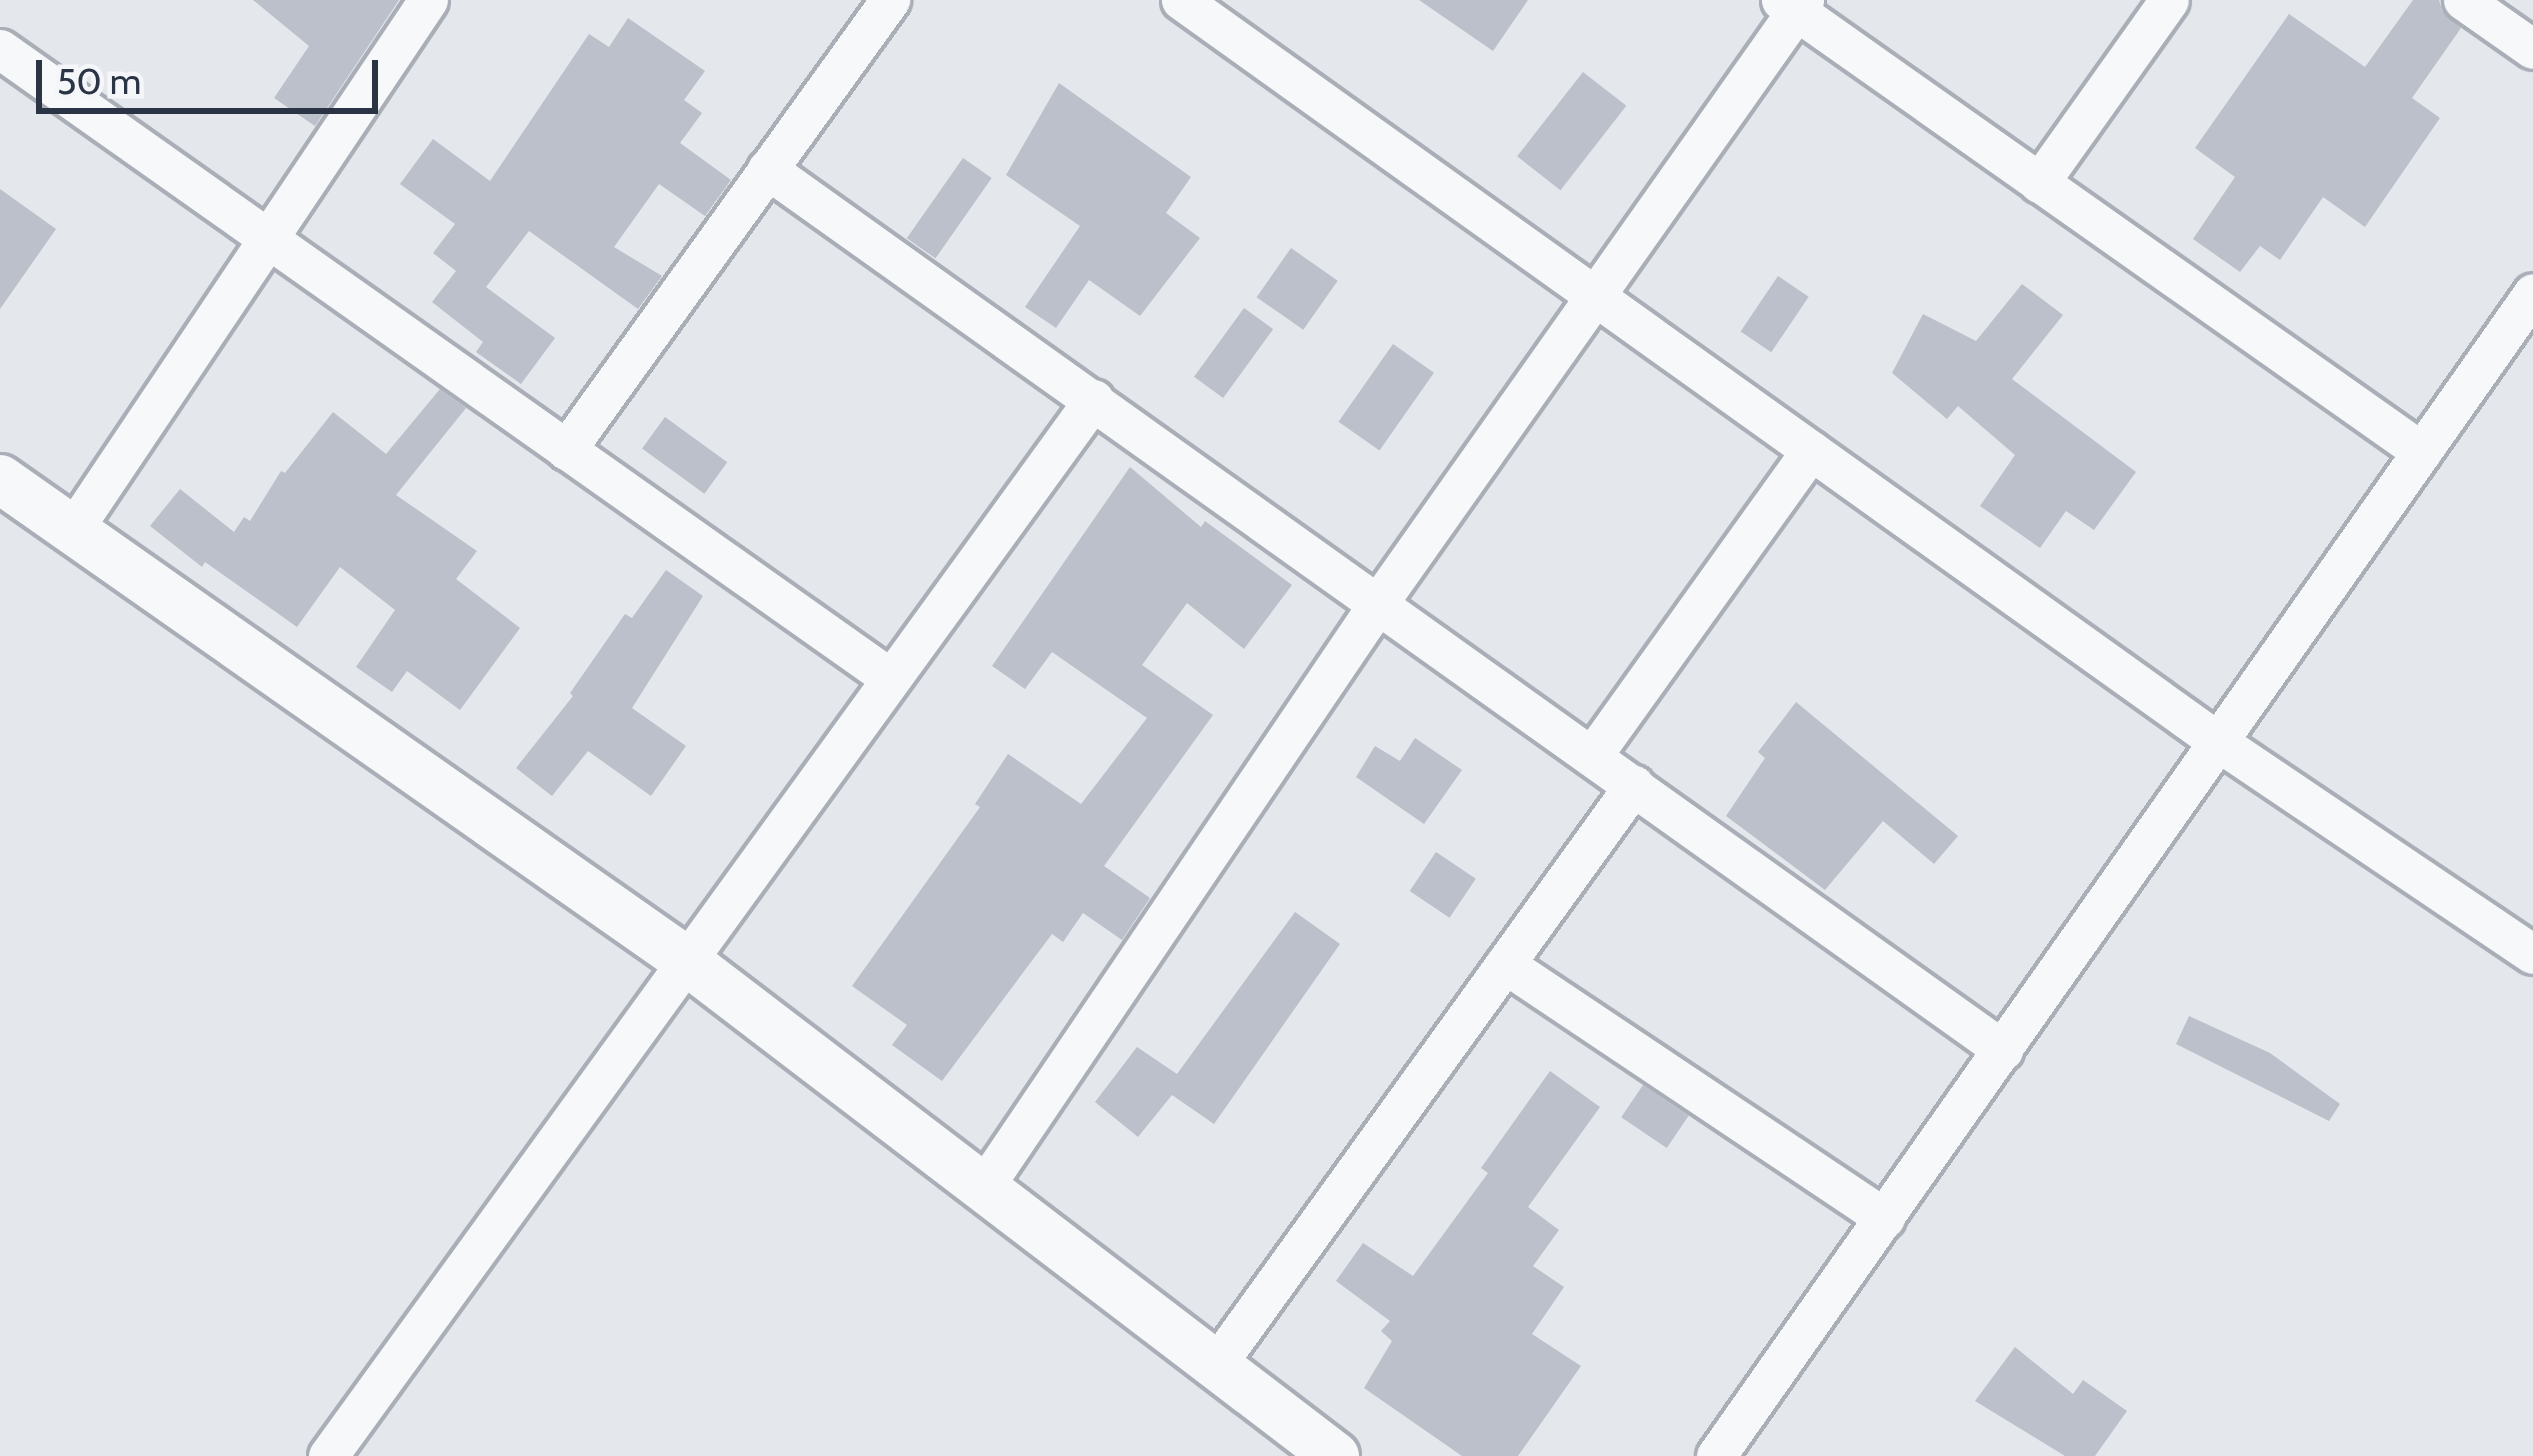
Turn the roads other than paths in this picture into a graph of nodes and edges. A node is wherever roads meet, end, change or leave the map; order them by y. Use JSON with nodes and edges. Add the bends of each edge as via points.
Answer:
{"nodes":[{"id":1,"x":428,"y":0,"type":"edge"},
{"id":2,"x":890,"y":0,"type":"edge"},
{"id":3,"x":1181,"y":0,"type":"edge"},
{"id":4,"x":2169,"y":0,"type":"edge"},
{"id":5,"x":2463,"y":0,"type":"edge"},
{"id":6,"x":1794,"y":4,"type":"edge"},
{"id":7,"x":0,"y":49,"type":"edge"},
{"id":8,"x":2533,"y":49,"type":"edge"},
{"id":9,"x":767,"y":169,"type":"junction"},
{"id":10,"x":2039,"y":183,"type":"junction"},
{"id":11,"x":268,"y":239,"type":"junction"},
{"id":12,"x":2533,"y":292,"type":"edge"},
{"id":13,"x":1595,"y":296,"type":"junction"},
{"id":14,"x":1094,"y":399,"type":"junction"},
{"id":15,"x":566,"y":450,"type":"junction"},
{"id":16,"x":1811,"y":450,"type":"junction"},
{"id":17,"x":2422,"y":452,"type":"junction"},
{"id":18,"x":0,"y":479,"type":"edge"},
{"id":19,"x":72,"y":531,"type":"junction"},
{"id":20,"x":1379,"y":602,"type":"junction"},
{"id":21,"x":890,"y":678,"type":"junction"},
{"id":22,"x":2220,"y":743,"type":"junction"},
{"id":23,"x":1592,"y":755,"type":"junction"},
{"id":24,"x":1634,"y":785,"type":"junction"},
{"id":25,"x":2533,"y":954,"type":"edge"},
{"id":26,"x":684,"y":959,"type":"junction"},
{"id":27,"x":1505,"y":964,"type":"junction"},
{"id":28,"x":2002,"y":1050,"type":"junction"},
{"id":29,"x":983,"y":1188,"type":"junction"},
{"id":30,"x":1885,"y":1218,"type":"junction"},
{"id":31,"x":1216,"y":1366,"type":"junction"},
{"id":32,"x":328,"y":1456,"type":"edge"},
{"id":33,"x":1335,"y":1456,"type":"edge"},
{"id":34,"x":1716,"y":1456,"type":"edge"}],
"edges":[{"from":1,"to":11,"type":"street"},
{"from":2,"to":9,"type":"street"},
{"from":3,"to":13,"type":"street"},
{"from":4,"to":10,"type":"street"},
{"from":5,"to":8,"type":"street"},
{"from":6,"to":10,"type":"street"},
{"from":6,"to":13,"type":"street"},
{"from":7,"to":11,"type":"street"},
{"from":9,"to":14,"type":"street"},
{"from":9,"to":15,"type":"street"},
{"from":10,"to":17,"type":"street"},
{"from":11,"to":15,"type":"street"},
{"from":11,"to":19,"type":"street"},
{"from":12,"to":17,"type":"street"},
{"from":13,"to":16,"type":"street"},
{"from":13,"to":20,"type":"street"},
{"from":14,"to":20,"type":"street"},
{"from":14,"to":21,"type":"street"},
{"from":15,"to":21,"type":"street"},
{"from":16,"to":22,"type":"street"},
{"from":16,"to":23,"type":"street"},
{"from":17,"to":22,"type":"street"},
{"from":18,"to":19,"type":"street"},
{"from":19,"to":26,"type":"street"},
{"from":20,"to":23,"type":"street"},
{"from":20,"to":29,"type":"street"},
{"from":21,"to":26,"type":"street"},
{"from":22,"to":25,"type":"street"},
{"from":22,"to":28,"type":"street"},
{"from":23,"to":24,"type":"street"},
{"from":24,"to":27,"type":"street"},
{"from":24,"to":28,"type":"street"},
{"from":26,"to":29,"type":"street"},
{"from":26,"to":32,"type":"street"},
{"from":27,"to":30,"type":"street"},
{"from":27,"to":31,"type":"street"},
{"from":28,"to":30,"type":"street"},
{"from":29,"to":31,"type":"street"},
{"from":30,"to":34,"type":"street"},
{"from":31,"to":33,"type":"street"}]}
